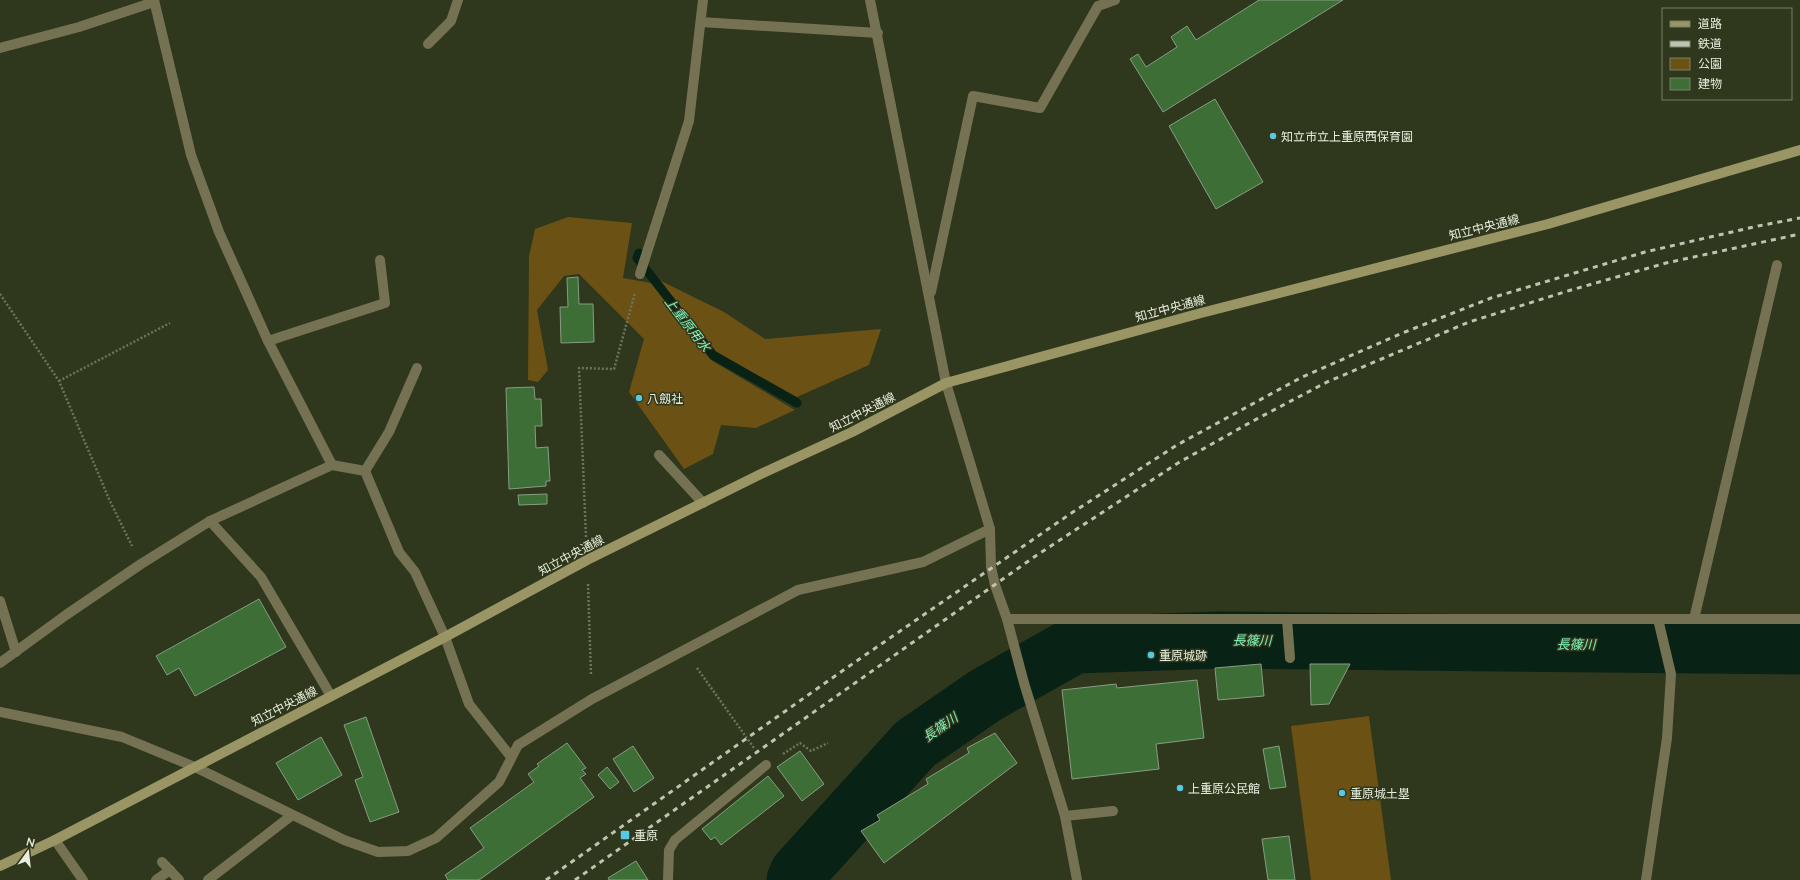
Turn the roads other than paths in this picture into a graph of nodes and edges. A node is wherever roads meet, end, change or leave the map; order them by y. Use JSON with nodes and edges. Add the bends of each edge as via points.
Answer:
{"nodes":[{"id":1,"x":458,"y":0,"type":"edge"},
{"id":2,"x":703,"y":0,"type":"edge"},
{"id":3,"x":870,"y":0,"type":"edge"},
{"id":4,"x":1114,"y":0,"type":"edge"},
{"id":5,"x":154,"y":1,"type":"edge"},
{"id":6,"x":701,"y":22,"type":"junction"},
{"id":7,"x":878,"y":34,"type":"junction"},
{"id":8,"x":428,"y":44,"type":"dead end"},
{"id":9,"x":0,"y":48,"type":"edge"},
{"id":10,"x":1800,"y":150,"type":"edge"},
{"id":11,"x":380,"y":260,"type":"dead end"},
{"id":12,"x":1777,"y":265,"type":"dead end"},
{"id":13,"x":640,"y":274,"type":"road end"},
{"id":14,"x":930,"y":296,"type":"junction"},
{"id":15,"x":268,"y":341,"type":"junction"},
{"id":16,"x":417,"y":368,"type":"dead end"},
{"id":17,"x":946,"y":383,"type":"junction"},
{"id":18,"x":660,"y":455,"type":"dead end"},
{"id":19,"x":332,"y":465,"type":"junction"},
{"id":20,"x":365,"y":471,"type":"junction"},
{"id":21,"x":703,"y":503,"type":"junction"},
{"id":22,"x":210,"y":521,"type":"junction"},
{"id":23,"x":990,"y":529,"type":"junction"},
{"id":24,"x":0,"y":601,"type":"edge"},
{"id":25,"x":1007,"y":619,"type":"junction"},
{"id":26,"x":1287,"y":619,"type":"junction"},
{"id":27,"x":1658,"y":619,"type":"junction"},
{"id":28,"x":1694,"y":619,"type":"junction"},
{"id":29,"x":1800,"y":619,"type":"edge"},
{"id":30,"x":445,"y":637,"type":"junction"},
{"id":31,"x":16,"y":652,"type":"junction"},
{"id":32,"x":1290,"y":658,"type":"dead end"},
{"id":33,"x":0,"y":663,"type":"edge"},
{"id":34,"x":331,"y":696,"type":"junction"},
{"id":35,"x":0,"y":712,"type":"edge"},
{"id":36,"x":511,"y":757,"type":"junction"},
{"id":37,"x":766,"y":765,"type":"road end"},
{"id":38,"x":195,"y":767,"type":"junction"},
{"id":39,"x":1113,"y":811,"type":"dead end"},
{"id":40,"x":292,"y":816,"type":"junction"},
{"id":41,"x":1065,"y":816,"type":"junction"},
{"id":42,"x":55,"y":840,"type":"junction"},
{"id":43,"x":162,"y":862,"type":"dead end"},
{"id":44,"x":0,"y":866,"type":"edge"},
{"id":45,"x":170,"y":870,"type":"junction"},
{"id":46,"x":83,"y":880,"type":"edge"},
{"id":47,"x":156,"y":880,"type":"edge"},
{"id":48,"x":179,"y":880,"type":"edge"},
{"id":49,"x":208,"y":880,"type":"edge"},
{"id":50,"x":668,"y":880,"type":"edge"},
{"id":51,"x":1077,"y":880,"type":"edge"},
{"id":52,"x":1646,"y":880,"type":"edge"}],
"edges":[{"from":1,"to":8,"type":"street","via":[[451,21]]},
{"from":2,"to":6,"type":"street"},
{"from":3,"to":7,"type":"street"},
{"from":4,"to":14,"type":"street","via":[[1098,6],[1040,108],[973,96]]},
{"from":5,"to":9,"type":"street","via":[[79,27]]},
{"from":5,"to":15,"type":"street","via":[[191,155],[219,232]]},
{"from":6,"to":7,"type":"street"},
{"from":6,"to":13,"type":"street","via":[[690,121]]},
{"from":7,"to":14,"type":"street"},
{"from":10,"to":17,"type":"street","name":"知立中央通線","via":[[1548,224],[1201,313]]},
{"from":11,"to":15,"type":"street","via":[[385,303]]},
{"from":12,"to":28,"type":"street"},
{"from":14,"to":17,"type":"street"},
{"from":15,"to":19,"type":"street"},
{"from":16,"to":20,"type":"street","via":[[389,432]]},
{"from":17,"to":21,"type":"street","name":"知立中央通線","via":[[852,432]]},
{"from":17,"to":23,"type":"street"},
{"from":18,"to":21,"type":"street"},
{"from":19,"to":20,"type":"street"},
{"from":19,"to":22,"type":"street"},
{"from":20,"to":30,"type":"street","via":[[399,552],[415,572]]},
{"from":21,"to":30,"type":"street","name":"知立中央通線","via":[[587,560]]},
{"from":22,"to":31,"type":"street","via":[[141,564]]},
{"from":22,"to":34,"type":"street","via":[[261,577]]},
{"from":23,"to":25,"type":"street","via":[[991,567]]},
{"from":23,"to":36,"type":"street","via":[[923,562],[798,590],[592,699],[518,745]]},
{"from":24,"to":31,"type":"street"},
{"from":25,"to":26,"type":"street"},
{"from":25,"to":41,"type":"street"},
{"from":26,"to":27,"type":"street"},
{"from":26,"to":32,"type":"street"},
{"from":27,"to":28,"type":"street"},
{"from":27,"to":52,"type":"street","via":[[1671,674],[1667,738]]},
{"from":28,"to":29,"type":"street"},
{"from":30,"to":34,"type":"street","name":"知立中央通線"},
{"from":30,"to":36,"type":"street","via":[[469,704]]},
{"from":31,"to":33,"type":"street"},
{"from":34,"to":38,"type":"street","name":"知立中央通線"},
{"from":35,"to":38,"type":"street","via":[[122,737]]},
{"from":36,"to":40,"type":"street","via":[[499,782],[436,838],[408,851],[378,852],[344,840]]},
{"from":37,"to":50,"type":"street","via":[[675,840],[669,850]]},
{"from":38,"to":40,"type":"street"},
{"from":38,"to":42,"type":"street","name":"知立中央通線"},
{"from":39,"to":41,"type":"street"},
{"from":40,"to":49,"type":"street"},
{"from":41,"to":51,"type":"street"},
{"from":42,"to":44,"type":"street","name":"知立中央通線"},
{"from":42,"to":46,"type":"street"},
{"from":43,"to":45,"type":"street"},
{"from":45,"to":47,"type":"street"},
{"from":45,"to":48,"type":"street"}]}
